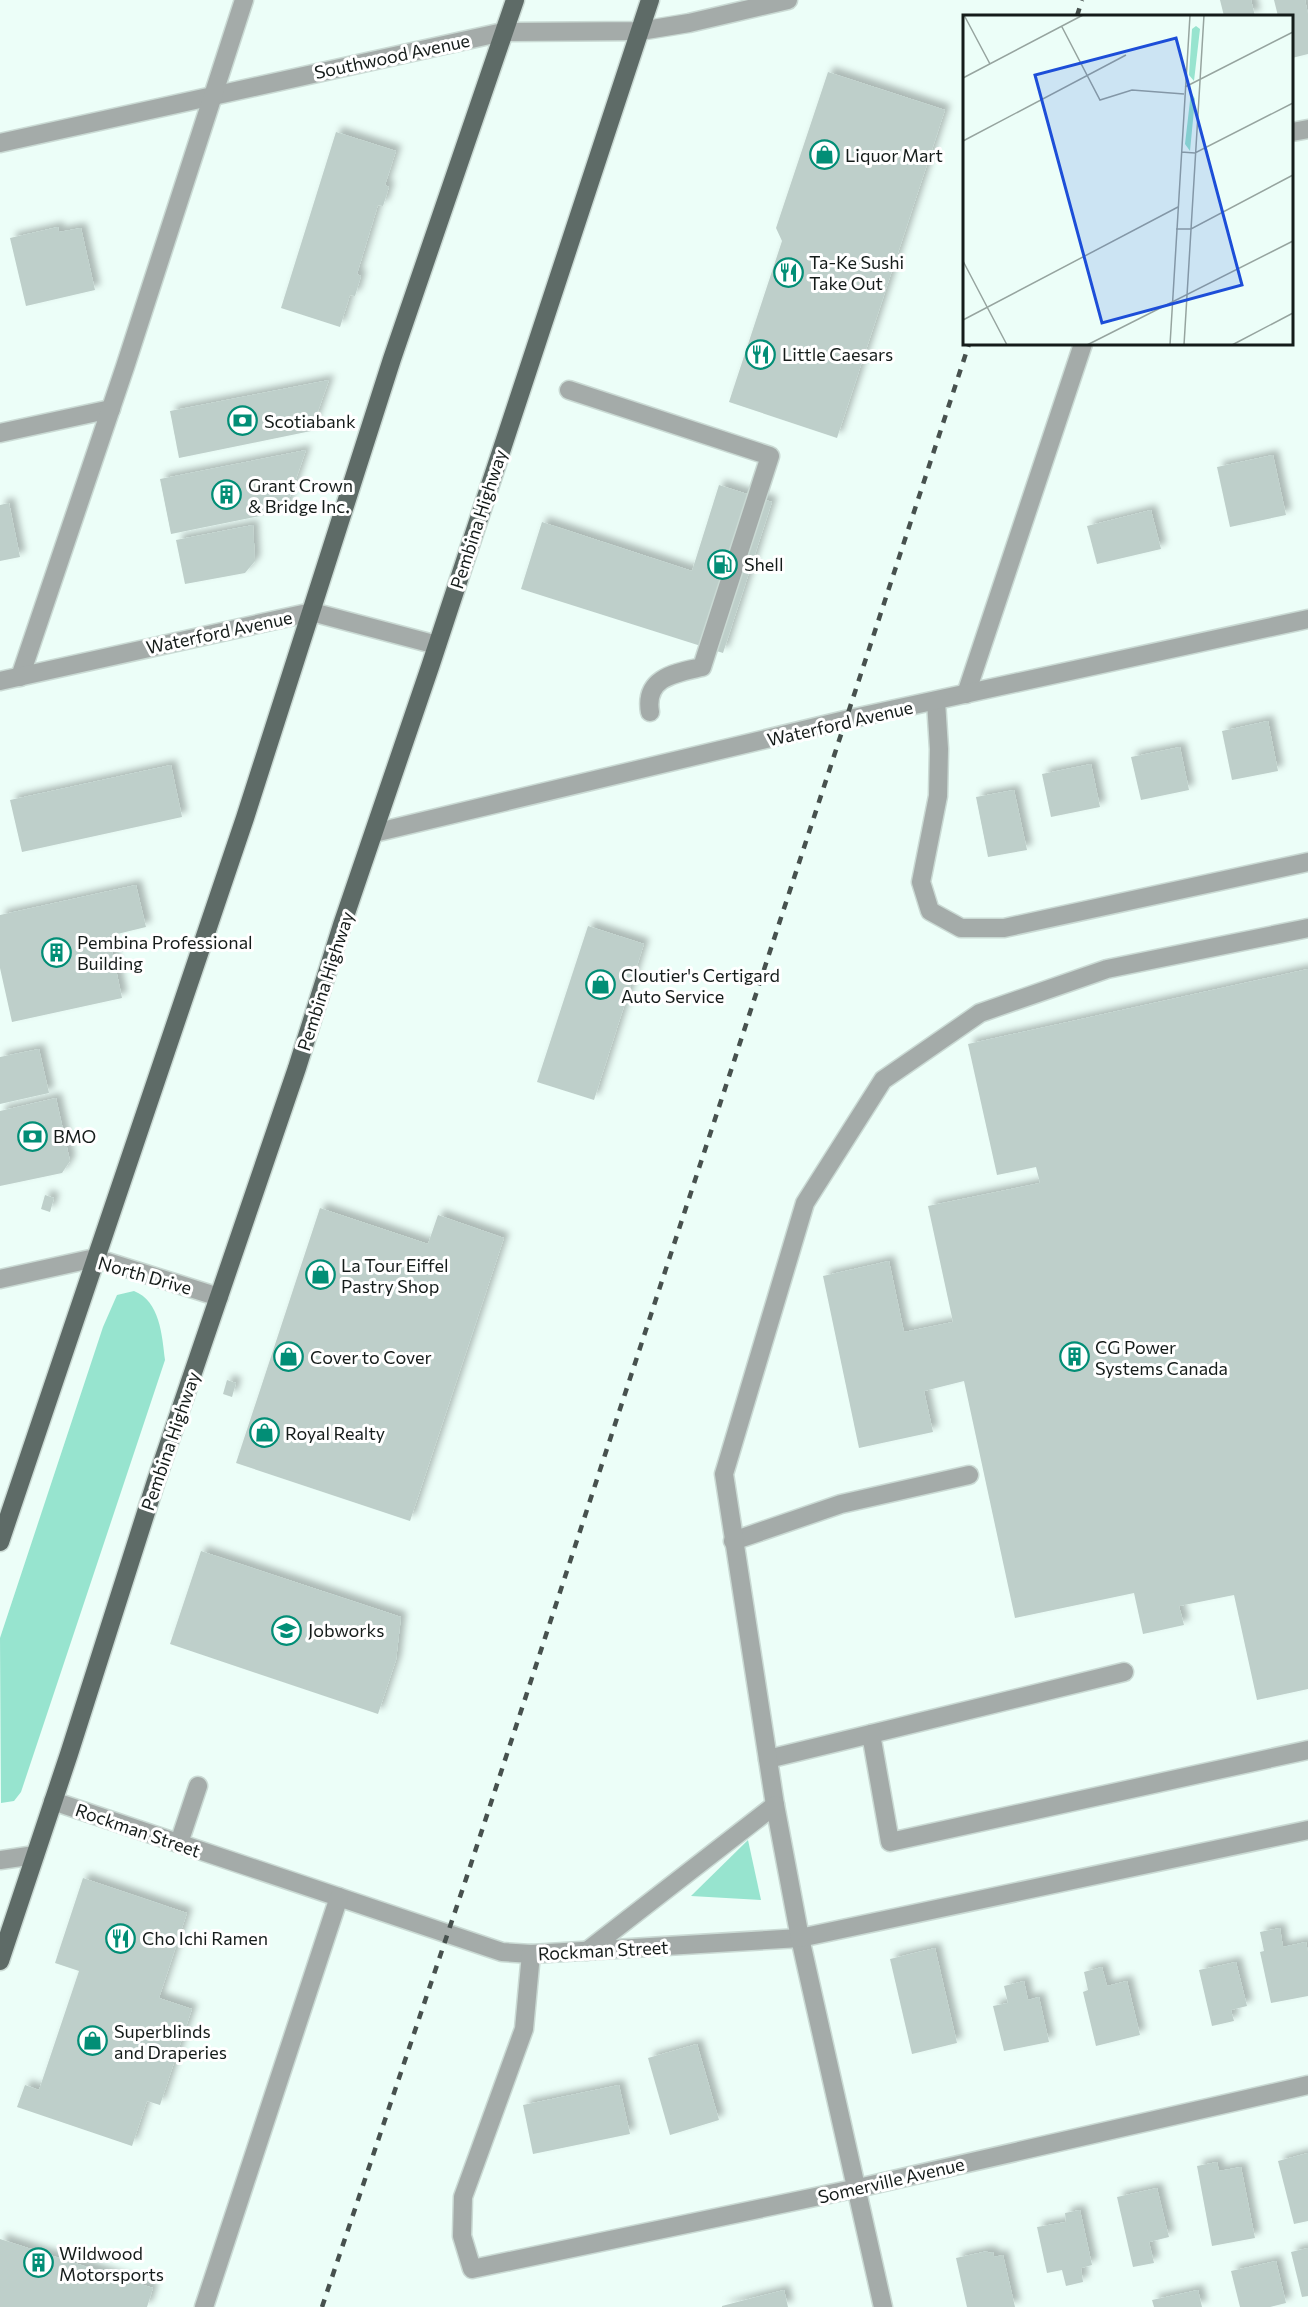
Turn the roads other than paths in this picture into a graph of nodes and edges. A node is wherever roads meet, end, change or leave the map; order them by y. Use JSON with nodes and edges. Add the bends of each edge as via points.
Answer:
{"nodes":[{"id":1,"x":244,"y":0,"type":"edge"},
{"id":2,"x":515,"y":0,"type":"edge"},
{"id":3,"x":650,"y":0,"type":"edge"},
{"id":4,"x":788,"y":0,"type":"edge"},
{"id":5,"x":640,"y":31,"type":"junction"},
{"id":6,"x":503,"y":32,"type":"junction"},
{"id":7,"x":213,"y":95,"type":"junction"},
{"id":8,"x":1308,"y":129,"type":"edge"},
{"id":9,"x":1293,"y":132,"type":"edge"},
{"id":10,"x":0,"y":142,"type":"edge"},
{"id":11,"x":1083,"y":345,"type":"edge"},
{"id":12,"x":569,"y":390,"type":"dead end"},
{"id":13,"x":111,"y":409,"type":"junction"},
{"id":14,"x":0,"y":434,"type":"edge"},
{"id":15,"x":312,"y":612,"type":"junction"},
{"id":16,"x":1308,"y":619,"type":"edge"},
{"id":17,"x":437,"y":645,"type":"junction"},
{"id":18,"x":20,"y":677,"type":"junction"},
{"id":19,"x":0,"y":681,"type":"edge"},
{"id":20,"x":966,"y":694,"type":"junction"},
{"id":21,"x":936,"y":701,"type":"junction"},
{"id":22,"x":650,"y":712,"type":"dead end"},
{"id":23,"x":374,"y":833,"type":"junction"},
{"id":24,"x":1308,"y":862,"type":"edge"},
{"id":25,"x":1308,"y":928,"type":"edge"},
{"id":26,"x":95,"y":1258,"type":"junction"},
{"id":27,"x":0,"y":1279,"type":"edge"},
{"id":28,"x":219,"y":1297,"type":"junction"},
{"id":29,"x":969,"y":1475,"type":"dead end"},
{"id":30,"x":733,"y":1541,"type":"junction"},
{"id":31,"x":0,"y":1542,"type":"edge"},
{"id":32,"x":1124,"y":1672,"type":"dead end"},
{"id":33,"x":871,"y":1734,"type":"junction"},
{"id":34,"x":1308,"y":1750,"type":"edge"},
{"id":35,"x":768,"y":1759,"type":"junction"},
{"id":36,"x":198,"y":1786,"type":"dead end"},
{"id":37,"x":53,"y":1801,"type":"junction"},
{"id":38,"x":775,"y":1805,"type":"junction"},
{"id":39,"x":1308,"y":1830,"type":"edge"},
{"id":40,"x":178,"y":1843,"type":"junction"},
{"id":41,"x":35,"y":1855,"type":"junction"},
{"id":42,"x":0,"y":1860,"type":"edge"},
{"id":43,"x":339,"y":1897,"type":"junction"},
{"id":44,"x":801,"y":1938,"type":"junction"},
{"id":45,"x":587,"y":1951,"type":"junction"},
{"id":46,"x":531,"y":1954,"type":"junction"},
{"id":47,"x":0,"y":1961,"type":"edge"},
{"id":48,"x":1308,"y":2085,"type":"edge"},
{"id":49,"x":858,"y":2188,"type":"junction"},
{"id":50,"x":204,"y":2307,"type":"edge"},
{"id":51,"x":883,"y":2307,"type":"edge"}],
"edges":[{"from":1,"to":7,"type":"street"},
{"from":2,"to":6,"type":"main road"},
{"from":3,"to":5,"type":"main road","name":"Pembina Highway"},
{"from":4,"to":5,"type":"street","name":"Southwood Avenue"},
{"from":5,"to":6,"type":"street","name":"Southwood Avenue"},
{"from":5,"to":17,"type":"main road","name":"Pembina Highway"},
{"from":6,"to":7,"type":"street","name":"Southwood Avenue"},
{"from":6,"to":15,"type":"main road","via":[[392,359]]},
{"from":7,"to":10,"type":"street","name":"Southwood Avenue"},
{"from":7,"to":13,"type":"street"},
{"from":8,"to":9,"type":"street"},
{"from":11,"to":20,"type":"street"},
{"from":12,"to":22,"type":"street","via":[[770,456],[702,667],[661,679],[651,690]]},
{"from":13,"to":14,"type":"street"},
{"from":13,"to":18,"type":"street"},
{"from":15,"to":17,"type":"street","name":"Waterford Avenue"},
{"from":15,"to":18,"type":"street","name":"Waterford Avenue"},
{"from":15,"to":26,"type":"main road"},
{"from":16,"to":20,"type":"street","name":"Waterford Avenue"},
{"from":17,"to":23,"type":"main road","name":"Pembina Highway"},
{"from":18,"to":19,"type":"street","name":"Waterford Avenue"},
{"from":20,"to":21,"type":"street","name":"Waterford Avenue"},
{"from":21,"to":23,"type":"street","name":"Waterford Avenue"},
{"from":21,"to":24,"type":"street","via":[[938,796],[921,882],[930,911],[961,928],[1004,928]]},
{"from":23,"to":28,"type":"main road","name":"Pembina Highway"},
{"from":25,"to":30,"type":"street","via":[[1107,969],[980,1012],[884,1080],[805,1203],[724,1474]]},
{"from":26,"to":27,"type":"street","name":"North Drive"},
{"from":26,"to":28,"type":"street","name":"North Drive"},
{"from":26,"to":31,"type":"main road"},
{"from":28,"to":37,"type":"main road","name":"Pembina Highway"},
{"from":29,"to":30,"type":"street","via":[[841,1504]]},
{"from":30,"to":35,"type":"street"},
{"from":32,"to":33,"type":"street"},
{"from":33,"to":34,"type":"street","via":[[890,1842]]},
{"from":33,"to":35,"type":"street"},
{"from":35,"to":38,"type":"street"},
{"from":36,"to":40,"type":"street"},
{"from":37,"to":40,"type":"street","name":"Rockman Street"},
{"from":37,"to":41,"type":"main road","name":"Pembina Highway"},
{"from":38,"to":44,"type":"street"},
{"from":38,"to":45,"type":"street"},
{"from":39,"to":44,"type":"street","name":"Rockman Street"},
{"from":40,"to":43,"type":"street","name":"Rockman Street"},
{"from":41,"to":42,"type":"street"},
{"from":41,"to":47,"type":"main road","name":"Pembina Highway"},
{"from":43,"to":46,"type":"street","name":"Rockman Street","via":[[502,1952]]},
{"from":43,"to":50,"type":"street"},
{"from":44,"to":45,"type":"street","name":"Rockman Street"},
{"from":44,"to":49,"type":"street"},
{"from":45,"to":46,"type":"street","name":"Rockman Street"},
{"from":46,"to":49,"type":"street","name":"Somerville Avenue","via":[[524,2029],[463,2198],[462,2236],[472,2269]]},
{"from":48,"to":49,"type":"street","name":"Somerville Avenue"},
{"from":49,"to":51,"type":"street"}]}
